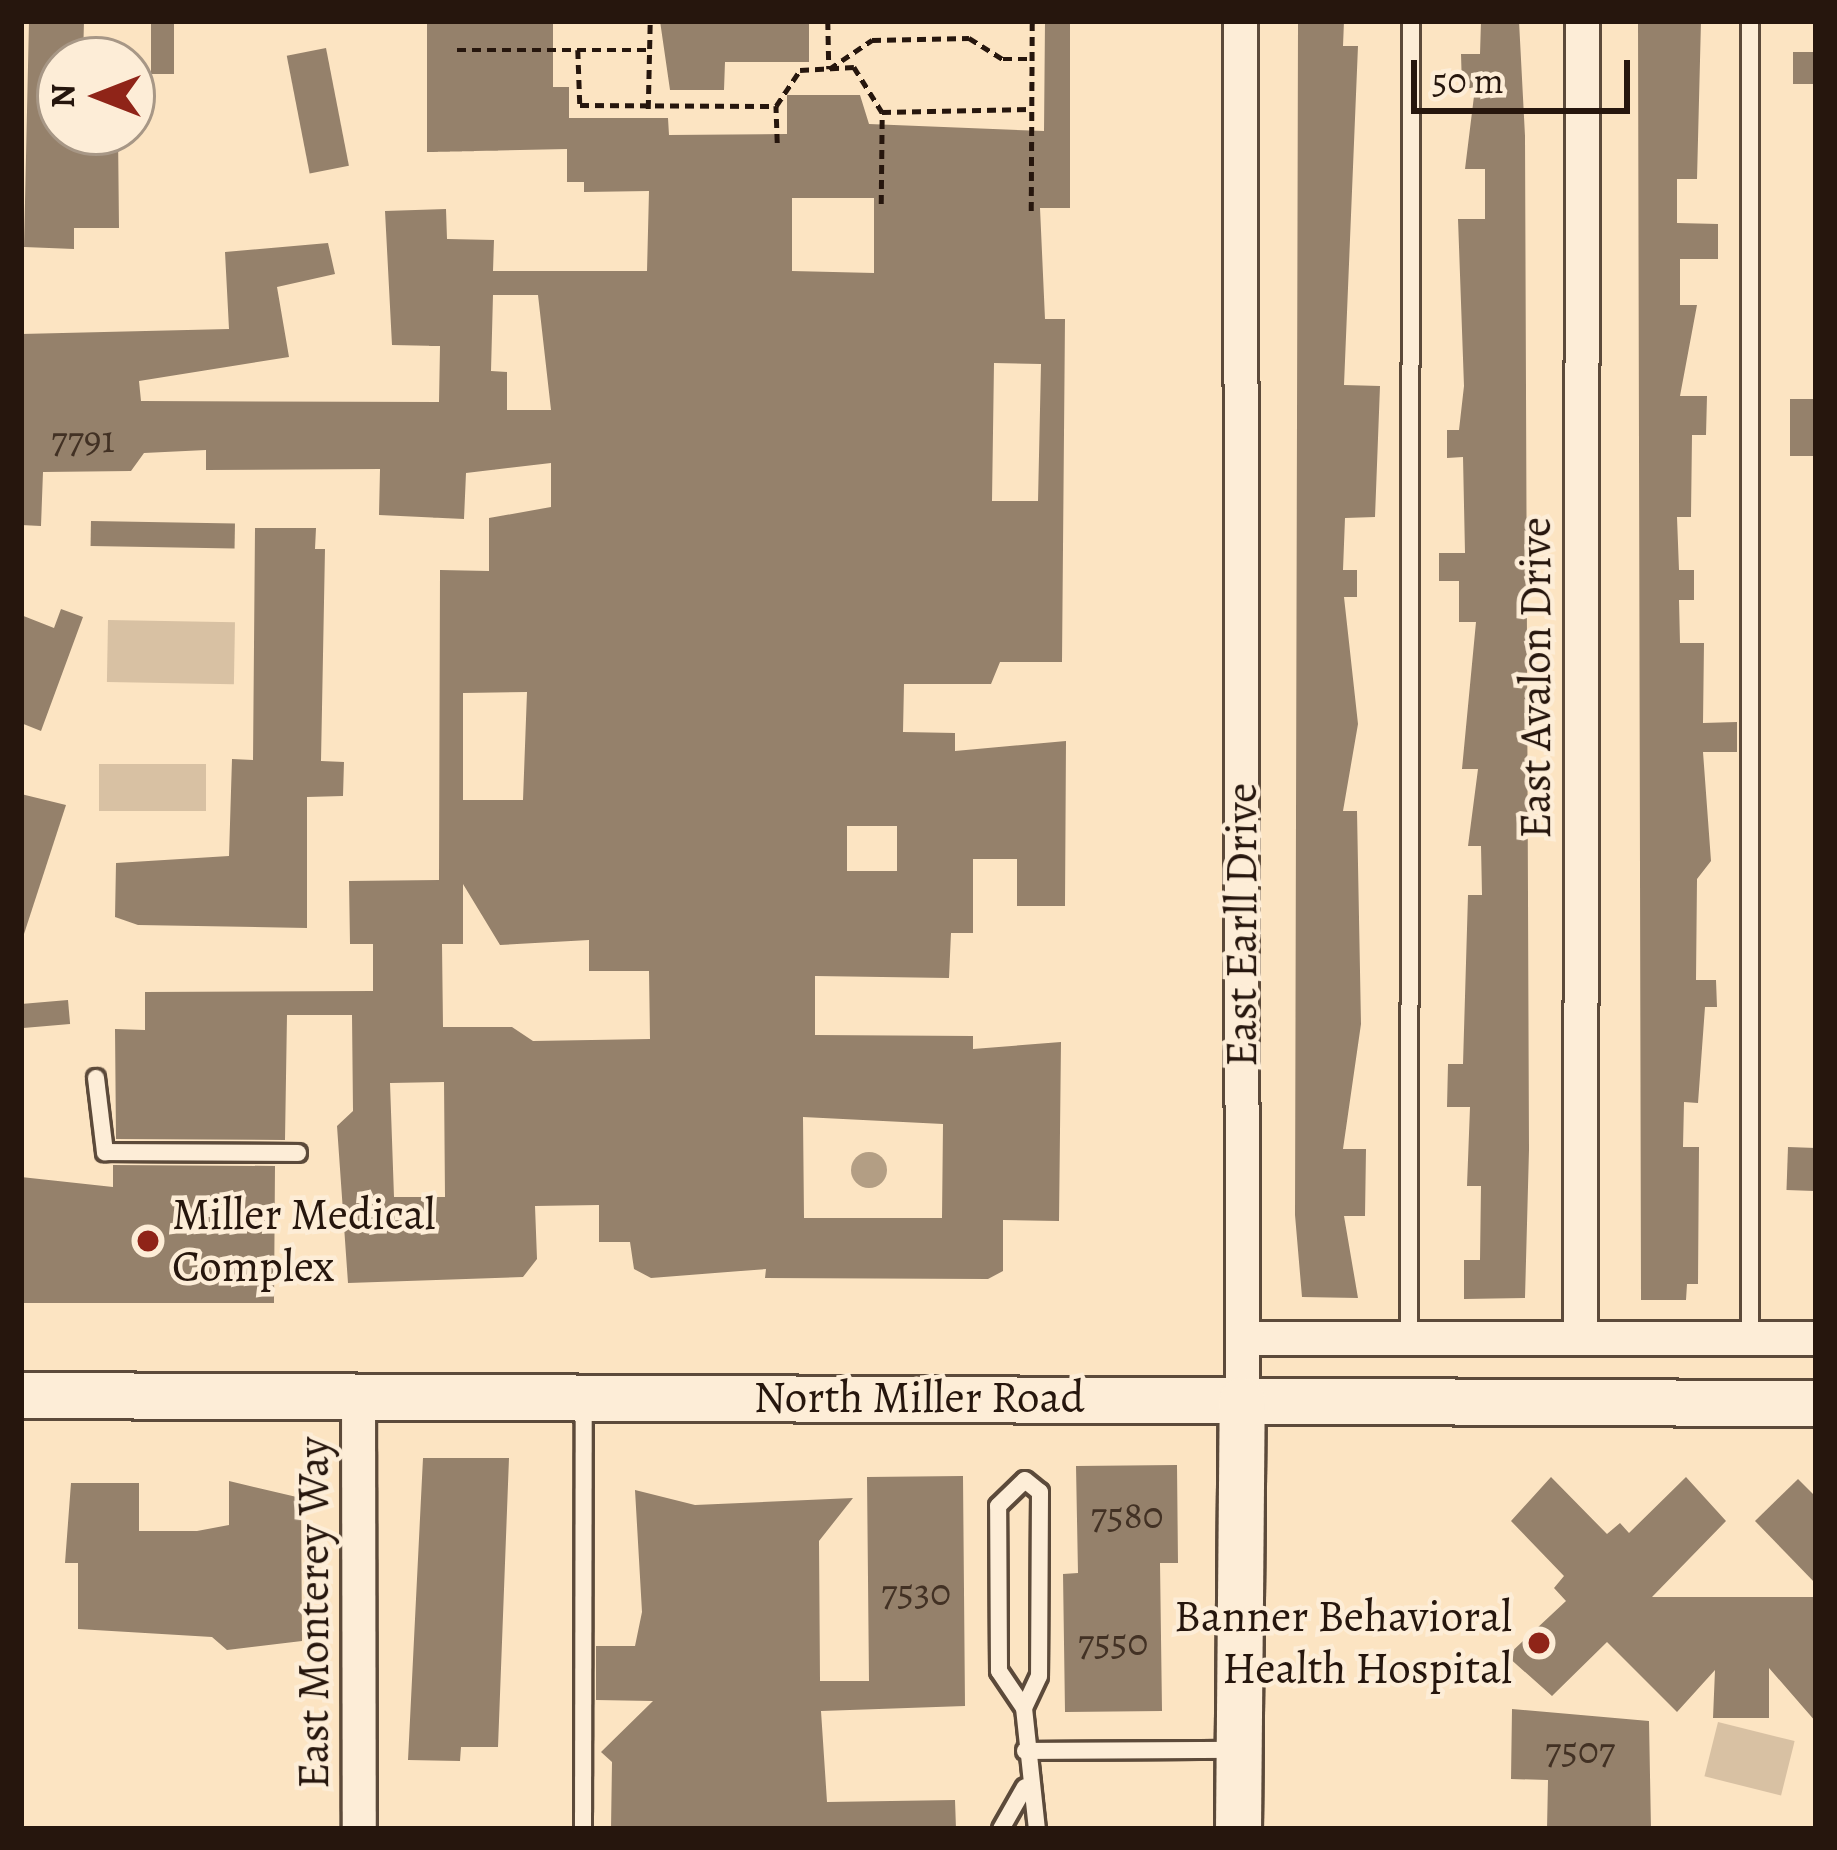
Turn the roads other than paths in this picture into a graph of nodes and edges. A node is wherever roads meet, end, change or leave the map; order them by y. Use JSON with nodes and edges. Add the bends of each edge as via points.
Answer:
{"nodes":[{"id":1,"x":1240,"y":21,"type":"edge"},
{"id":2,"x":1411,"y":21,"type":"edge"},
{"id":3,"x":1582,"y":21,"type":"edge"},
{"id":4,"x":1750,"y":21,"type":"edge"},
{"id":5,"x":96,"y":1078,"type":"dead end"},
{"id":6,"x":298,"y":1154,"type":"dead end"},
{"id":7,"x":1409,"y":1336,"type":"junction"},
{"id":8,"x":1580,"y":1336,"type":"junction"},
{"id":9,"x":1750,"y":1337,"type":"junction"},
{"id":10,"x":1242,"y":1338,"type":"junction"},
{"id":11,"x":1816,"y":1338,"type":"edge"},
{"id":12,"x":21,"y":1395,"type":"edge"},
{"id":13,"x":358,"y":1396,"type":"junction"},
{"id":14,"x":584,"y":1396,"type":"junction"},
{"id":15,"x":1241,"y":1400,"type":"junction"},
{"id":16,"x":1816,"y":1403,"type":"edge"},
{"id":17,"x":1024,"y":1708,"type":"junction"},
{"id":18,"x":1239,"y":1750,"type":"junction"},
{"id":19,"x":1025,"y":1751,"type":"junction"},
{"id":20,"x":1025,"y":1787,"type":"junction"},
{"id":21,"x":359,"y":1829,"type":"edge"},
{"id":22,"x":583,"y":1829,"type":"edge"},
{"id":23,"x":1001,"y":1829,"type":"edge"},
{"id":24,"x":1037,"y":1829,"type":"edge"},
{"id":25,"x":1238,"y":1829,"type":"edge"}],
"edges":[{"from":1,"to":10,"type":"street","name":"East Earll Drive"},
{"from":2,"to":7,"type":"lane"},
{"from":3,"to":8,"type":"street","name":"East Avalon Drive"},
{"from":4,"to":9,"type":"lane"},
{"from":5,"to":6,"type":"lane","via":[[105,1152]]},
{"from":7,"to":8,"type":"street"},
{"from":7,"to":10,"type":"street"},
{"from":8,"to":9,"type":"street"},
{"from":9,"to":11,"type":"street"},
{"from":10,"to":15,"type":"street","name":"East Earll Drive"},
{"from":12,"to":13,"type":"street","name":"North Miller Road"},
{"from":13,"to":14,"type":"street","name":"North Miller Road"},
{"from":13,"to":21,"type":"street","name":"East Monterey Way"},
{"from":14,"to":15,"type":"street","name":"North Miller Road"},
{"from":14,"to":22,"type":"lane"},
{"from":15,"to":16,"type":"street","name":"North Miller Road"},
{"from":15,"to":18,"type":"street","name":"East Earll Drive"},
{"from":17,"to":17,"type":"lane","via":[[1039,1676],[1040,1526],[1040,1492],[1025,1480],[998,1506],[999,1671]]},
{"from":17,"to":19,"type":"lane"},
{"from":18,"to":19,"type":"lane"},
{"from":18,"to":25,"type":"street","name":"East Earll Drive"},
{"from":19,"to":20,"type":"lane"},
{"from":20,"to":23,"type":"lane"},
{"from":20,"to":24,"type":"lane"}]}
